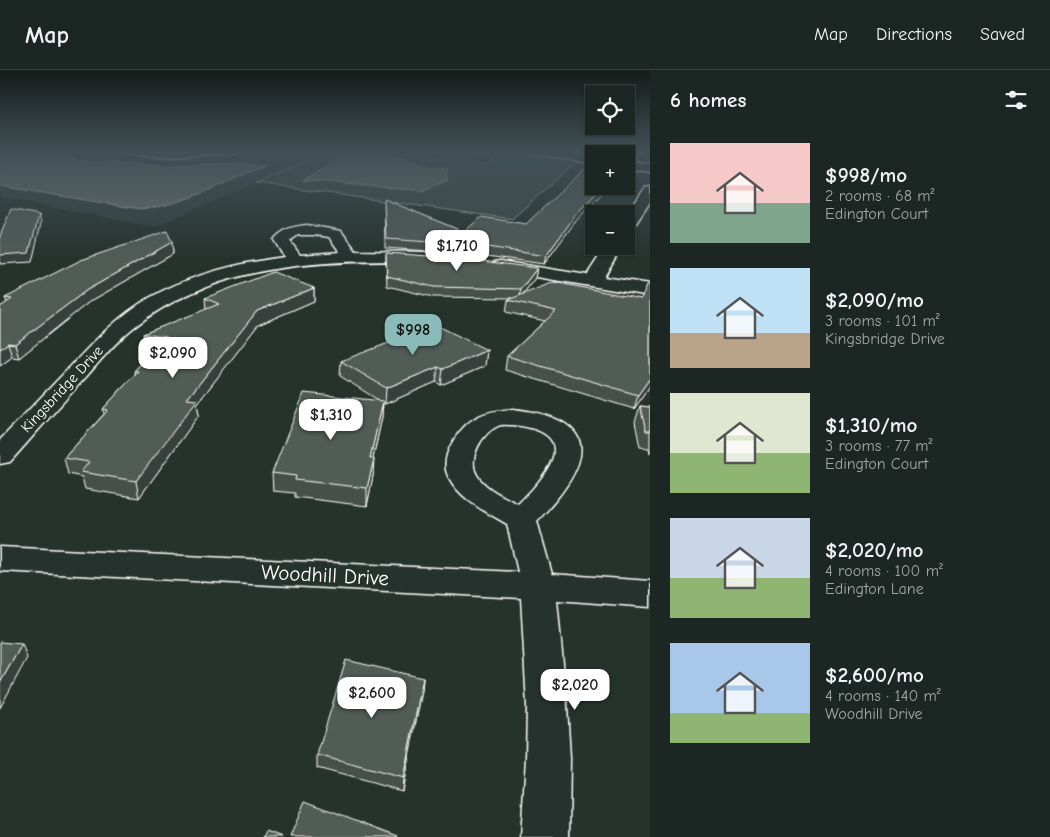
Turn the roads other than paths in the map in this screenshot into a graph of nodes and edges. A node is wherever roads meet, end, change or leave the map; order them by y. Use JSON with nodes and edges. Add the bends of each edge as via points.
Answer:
{"nodes":[{"id":1,"x":650,"y":191,"type":"edge"},
{"id":2,"x":635,"y":214,"type":"edge"},
{"id":3,"x":608,"y":255,"type":"edge"},
{"id":4,"x":351,"y":256,"type":"junction"},
{"id":5,"x":440,"y":258,"type":"edge"},
{"id":6,"x":295,"y":261,"type":"junction"},
{"id":7,"x":484,"y":264,"type":"edge"},
{"id":8,"x":592,"y":280,"type":"junction"},
{"id":9,"x":650,"y":290,"type":"edge"},
{"id":10,"x":0,"y":456,"type":"edge"},
{"id":11,"x":521,"y":519,"type":"dead end"},
{"id":12,"x":0,"y":559,"type":"edge"},
{"id":13,"x":538,"y":586,"type":"junction"},
{"id":14,"x":650,"y":594,"type":"edge"},
{"id":15,"x":545,"y":837,"type":"edge"}],
"edges":[{"from":1,"to":2,"type":"street"},
{"from":3,"to":8,"type":"street"},
{"from":4,"to":5,"type":"street","name":"Kingsbridge Drive"},
{"from":4,"to":6,"type":"street","name":"Kingsbridge Drive"},
{"from":4,"to":6,"type":"street","via":[[336,234],[308,230],[285,236],[282,240]]},
{"from":6,"to":10,"type":"street","name":"Kingsbridge Drive","via":[[204,281],[135,316],[104,344]]},
{"from":7,"to":8,"type":"street"},
{"from":8,"to":9,"type":"street"},
{"from":11,"to":13,"type":"street"},
{"from":12,"to":13,"type":"street","name":"Woodhill Drive"},
{"from":13,"to":14,"type":"street","name":"Woodhill Drive"},
{"from":13,"to":15,"type":"street","via":[[547,706]]}]}
